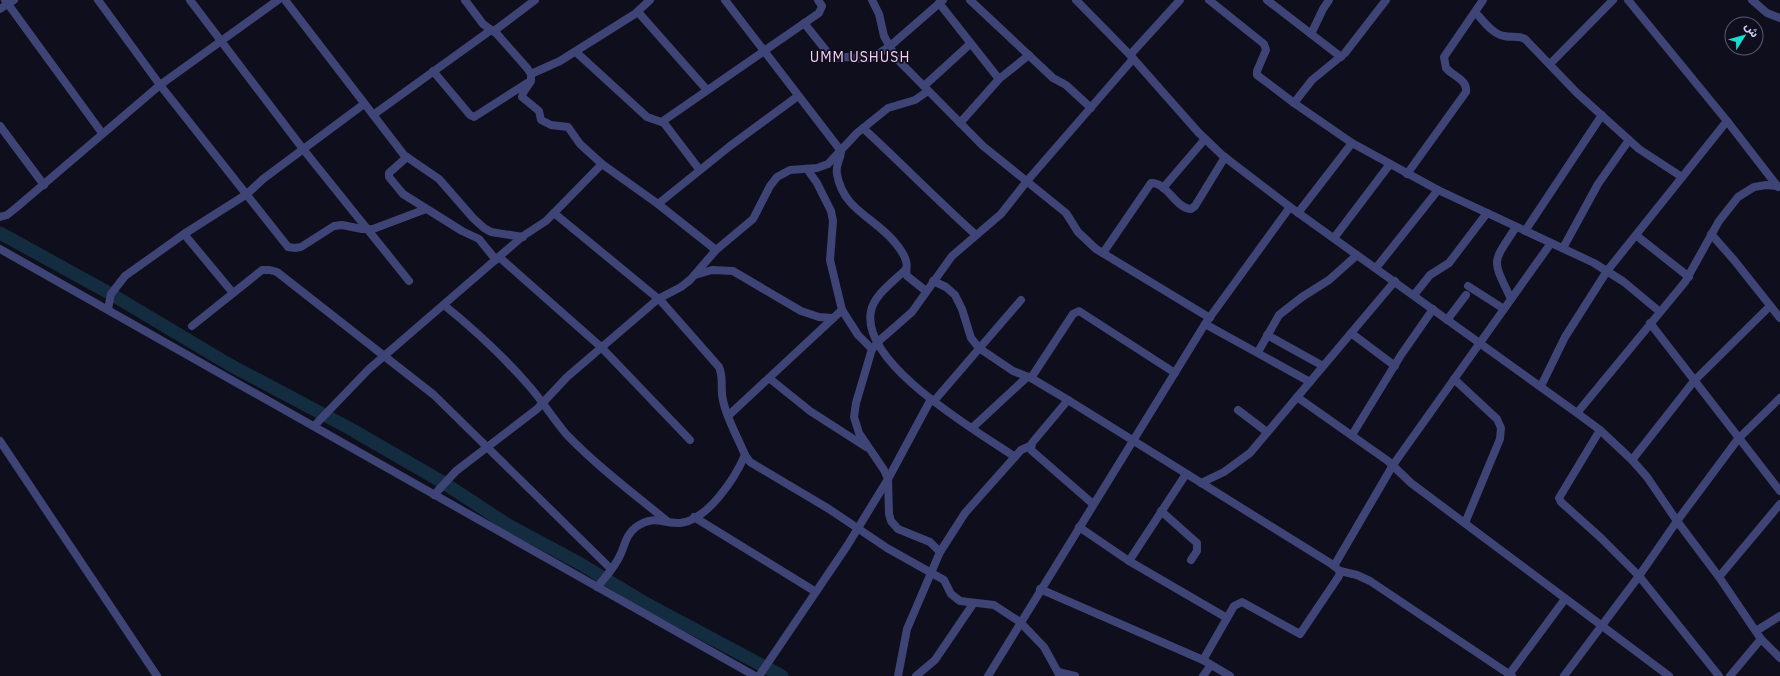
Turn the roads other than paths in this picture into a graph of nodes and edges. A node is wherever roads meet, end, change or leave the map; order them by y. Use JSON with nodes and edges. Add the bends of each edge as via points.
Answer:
{"nodes":[{"id":1,"x":98,"y":0,"type":"edge"},
{"id":2,"x":190,"y":0,"type":"edge"},
{"id":3,"x":278,"y":0,"type":"edge"},
{"id":4,"x":285,"y":0,"type":"edge"},
{"id":5,"x":465,"y":0,"type":"edge"},
{"id":6,"x":535,"y":0,"type":"edge"},
{"id":7,"x":650,"y":0,"type":"edge"},
{"id":8,"x":724,"y":0,"type":"edge"},
{"id":9,"x":818,"y":0,"type":"edge"},
{"id":10,"x":872,"y":0,"type":"edge"},
{"id":11,"x":970,"y":0,"type":"edge"},
{"id":12,"x":1076,"y":0,"type":"edge"},
{"id":13,"x":1209,"y":0,"type":"edge"},
{"id":14,"x":1267,"y":0,"type":"edge"},
{"id":15,"x":1329,"y":0,"type":"edge"},
{"id":16,"x":1386,"y":0,"type":"edge"},
{"id":17,"x":1483,"y":0,"type":"edge"},
{"id":18,"x":1613,"y":0,"type":"edge"},
{"id":19,"x":1628,"y":0,"type":"edge"},
{"id":20,"x":1752,"y":0,"type":"edge"},
{"id":21,"x":9,"y":1,"type":"edge"},
{"id":22,"x":1177,"y":1,"type":"edge"},
{"id":23,"x":941,"y":2,"type":"edge"},
{"id":24,"x":0,"y":9,"type":"edge"},
{"id":25,"x":637,"y":12,"type":"junction"},
{"id":26,"x":1474,"y":12,"type":"junction"},
{"id":27,"x":1780,"y":18,"type":"edge"},
{"id":28,"x":804,"y":23,"type":"junction"},
{"id":29,"x":492,"y":30,"type":"junction"},
{"id":30,"x":1311,"y":34,"type":"junction"},
{"id":31,"x":220,"y":40,"type":"junction"},
{"id":32,"x":970,"y":44,"type":"junction"},
{"id":33,"x":889,"y":47,"type":"junction"},
{"id":34,"x":762,"y":51,"type":"junction"},
{"id":35,"x":576,"y":52,"type":"junction"},
{"id":36,"x":1029,"y":55,"type":"junction"},
{"id":37,"x":1131,"y":57,"type":"junction"},
{"id":38,"x":1341,"y":57,"type":"junction"},
{"id":39,"x":1550,"y":64,"type":"junction"},
{"id":40,"x":433,"y":71,"type":"junction"},
{"id":41,"x":531,"y":77,"type":"junction"},
{"id":42,"x":999,"y":80,"type":"junction"},
{"id":43,"x":160,"y":85,"type":"junction"},
{"id":44,"x":926,"y":89,"type":"junction"},
{"id":45,"x":707,"y":90,"type":"junction"},
{"id":46,"x":798,"y":96,"type":"junction"},
{"id":47,"x":364,"y":104,"type":"junction"},
{"id":48,"x":1294,"y":104,"type":"junction"},
{"id":49,"x":1091,"y":108,"type":"junction"},
{"id":50,"x":372,"y":115,"type":"junction"},
{"id":51,"x":1602,"y":115,"type":"junction"},
{"id":52,"x":663,"y":121,"type":"junction"},
{"id":53,"x":1727,"y":121,"type":"junction"},
{"id":54,"x":960,"y":123,"type":"junction"},
{"id":55,"x":0,"y":126,"type":"edge"},
{"id":56,"x":864,"y":128,"type":"junction"},
{"id":57,"x":102,"y":134,"type":"junction"},
{"id":58,"x":1205,"y":139,"type":"junction"},
{"id":59,"x":1629,"y":140,"type":"junction"},
{"id":60,"x":1352,"y":143,"type":"junction"},
{"id":61,"x":304,"y":149,"type":"junction"},
{"id":62,"x":841,"y":151,"type":"junction"},
{"id":63,"x":407,"y":157,"type":"junction"},
{"id":64,"x":1225,"y":157,"type":"junction"},
{"id":65,"x":602,"y":164,"type":"junction"},
{"id":66,"x":1390,"y":164,"type":"junction"},
{"id":67,"x":699,"y":169,"type":"junction"},
{"id":68,"x":807,"y":169,"type":"junction"},
{"id":69,"x":1407,"y":174,"type":"junction"},
{"id":70,"x":1682,"y":177,"type":"junction"},
{"id":71,"x":1027,"y":181,"type":"junction"},
{"id":72,"x":44,"y":185,"type":"junction"},
{"id":73,"x":1163,"y":188,"type":"junction"},
{"id":74,"x":1779,"y":188,"type":"edge"},
{"id":75,"x":1438,"y":190,"type":"junction"},
{"id":76,"x":247,"y":194,"type":"junction"},
{"id":77,"x":658,"y":204,"type":"junction"},
{"id":78,"x":1290,"y":207,"type":"junction"},
{"id":79,"x":426,"y":209,"type":"junction"},
{"id":80,"x":554,"y":212,"type":"junction"},
{"id":81,"x":1298,"y":213,"type":"junction"},
{"id":82,"x":1487,"y":213,"type":"junction"},
{"id":83,"x":0,"y":217,"type":"edge"},
{"id":84,"x":1516,"y":227,"type":"junction"},
{"id":85,"x":368,"y":229,"type":"junction"},
{"id":86,"x":1525,"y":231,"type":"junction"},
{"id":87,"x":184,"y":234,"type":"junction"},
{"id":88,"x":1711,"y":234,"type":"junction"},
{"id":89,"x":976,"y":235,"type":"junction"},
{"id":90,"x":1637,"y":236,"type":"junction"},
{"id":91,"x":523,"y":237,"type":"junction"},
{"id":92,"x":1334,"y":238,"type":"junction"},
{"id":93,"x":1551,"y":243,"type":"junction"},
{"id":94,"x":1563,"y":248,"type":"junction"},
{"id":95,"x":0,"y":249,"type":"edge"},
{"id":96,"x":716,"y":250,"type":"junction"},
{"id":97,"x":1103,"y":253,"type":"junction"},
{"id":98,"x":1357,"y":255,"type":"junction"},
{"id":99,"x":497,"y":259,"type":"junction"},
{"id":100,"x":1376,"y":268,"type":"junction"},
{"id":101,"x":905,"y":270,"type":"junction"},
{"id":102,"x":1607,"y":271,"type":"junction"},
{"id":103,"x":695,"y":275,"type":"junction"},
{"id":104,"x":1689,"y":277,"type":"junction"},
{"id":105,"x":409,"y":281,"type":"dead end"},
{"id":106,"x":933,"y":281,"type":"junction"},
{"id":107,"x":1395,"y":281,"type":"junction"},
{"id":108,"x":926,"y":291,"type":"junction"},
{"id":109,"x":233,"y":293,"type":"junction"},
{"id":110,"x":1414,"y":295,"type":"junction"},
{"id":111,"x":658,"y":298,"type":"junction"},
{"id":112,"x":1511,"y":299,"type":"junction"},
{"id":113,"x":1021,"y":300,"type":"dead end"},
{"id":114,"x":444,"y":305,"type":"junction"},
{"id":115,"x":1770,"y":306,"type":"junction"},
{"id":116,"x":108,"y":309,"type":"junction"},
{"id":117,"x":1433,"y":309,"type":"junction"},
{"id":118,"x":1504,"y":309,"type":"junction"},
{"id":119,"x":842,"y":310,"type":"junction"},
{"id":120,"x":1660,"y":312,"type":"junction"},
{"id":121,"x":833,"y":318,"type":"junction"},
{"id":122,"x":1780,"y":318,"type":"edge"},
{"id":123,"x":1447,"y":320,"type":"junction"},
{"id":124,"x":1208,"y":321,"type":"junction"},
{"id":125,"x":1650,"y":323,"type":"junction"},
{"id":126,"x":192,"y":326,"type":"dead end"},
{"id":127,"x":1351,"y":333,"type":"junction"},
{"id":128,"x":1267,"y":335,"type":"junction"},
{"id":129,"x":1480,"y":342,"type":"junction"},
{"id":130,"x":874,"y":346,"type":"junction"},
{"id":131,"x":601,"y":347,"type":"junction"},
{"id":132,"x":979,"y":348,"type":"junction"},
{"id":133,"x":1258,"y":352,"type":"junction"},
{"id":134,"x":384,"y":356,"type":"junction"},
{"id":135,"x":1323,"y":366,"type":"junction"},
{"id":136,"x":1395,"y":366,"type":"junction"},
{"id":137,"x":1175,"y":373,"type":"junction"},
{"id":138,"x":1029,"y":377,"type":"junction"},
{"id":139,"x":769,"y":378,"type":"junction"},
{"id":140,"x":1454,"y":379,"type":"junction"},
{"id":141,"x":1694,"y":381,"type":"junction"},
{"id":142,"x":1310,"y":382,"type":"junction"},
{"id":143,"x":1541,"y":386,"type":"junction"},
{"id":144,"x":1297,"y":397,"type":"junction"},
{"id":145,"x":1780,"y":398,"type":"edge"},
{"id":146,"x":933,"y":400,"type":"junction"},
{"id":147,"x":1068,"y":400,"type":"junction"},
{"id":148,"x":543,"y":403,"type":"junction"},
{"id":149,"x":1238,"y":410,"type":"dead end"},
{"id":150,"x":1578,"y":413,"type":"junction"},
{"id":151,"x":728,"y":416,"type":"junction"},
{"id":152,"x":314,"y":426,"type":"junction"},
{"id":153,"x":972,"y":428,"type":"junction"},
{"id":154,"x":1600,"y":430,"type":"junction"},
{"id":155,"x":1268,"y":432,"type":"junction"},
{"id":156,"x":1352,"y":435,"type":"junction"},
{"id":157,"x":1738,"y":438,"type":"junction"},
{"id":158,"x":690,"y":440,"type":"dead end"},
{"id":159,"x":1133,"y":440,"type":"junction"},
{"id":160,"x":0,"y":441,"type":"edge"},
{"id":161,"x":1030,"y":446,"type":"junction"},
{"id":162,"x":487,"y":447,"type":"junction"},
{"id":163,"x":869,"y":449,"type":"junction"},
{"id":164,"x":745,"y":455,"type":"junction"},
{"id":165,"x":1015,"y":457,"type":"junction"},
{"id":166,"x":1632,"y":460,"type":"junction"},
{"id":167,"x":1393,"y":465,"type":"junction"},
{"id":168,"x":1186,"y":474,"type":"junction"},
{"id":169,"x":888,"y":479,"type":"junction"},
{"id":170,"x":1201,"y":483,"type":"junction"},
{"id":171,"x":1780,"y":491,"type":"edge"},
{"id":172,"x":434,"y":495,"type":"junction"},
{"id":173,"x":1093,"y":504,"type":"junction"},
{"id":174,"x":1780,"y":504,"type":"edge"},
{"id":175,"x":1161,"y":511,"type":"junction"},
{"id":176,"x":694,"y":518,"type":"junction"},
{"id":177,"x":667,"y":521,"type":"junction"},
{"id":178,"x":1677,"y":521,"type":"junction"},
{"id":179,"x":1464,"y":523,"type":"junction"},
{"id":180,"x":1079,"y":527,"type":"junction"},
{"id":181,"x":859,"y":528,"type":"junction"},
{"id":182,"x":940,"y":552,"type":"junction"},
{"id":183,"x":1190,"y":560,"type":"dead end"},
{"id":184,"x":1129,"y":561,"type":"junction"},
{"id":185,"x":611,"y":569,"type":"junction"},
{"id":186,"x":1337,"y":569,"type":"junction"},
{"id":187,"x":932,"y":574,"type":"junction"},
{"id":188,"x":1639,"y":576,"type":"junction"},
{"id":189,"x":1719,"y":577,"type":"junction"},
{"id":190,"x":597,"y":587,"type":"junction"},
{"id":191,"x":1040,"y":589,"type":"junction"},
{"id":192,"x":816,"y":592,"type":"junction"},
{"id":193,"x":1565,"y":599,"type":"junction"},
{"id":194,"x":973,"y":604,"type":"junction"},
{"id":195,"x":1780,"y":616,"type":"edge"},
{"id":196,"x":1227,"y":618,"type":"junction"},
{"id":197,"x":1020,"y":622,"type":"junction"},
{"id":198,"x":1602,"y":626,"type":"junction"},
{"id":199,"x":1756,"y":631,"type":"junction"},
{"id":200,"x":1761,"y":639,"type":"junction"},
{"id":201,"x":1780,"y":658,"type":"edge"},
{"id":202,"x":1203,"y":660,"type":"junction"},
{"id":203,"x":1211,"y":665,"type":"junction"},
{"id":204,"x":1059,"y":674,"type":"edge"},
{"id":205,"x":1510,"y":675,"type":"edge"},
{"id":206,"x":157,"y":676,"type":"edge"},
{"id":207,"x":755,"y":676,"type":"edge"},
{"id":208,"x":759,"y":676,"type":"edge"},
{"id":209,"x":898,"y":676,"type":"edge"},
{"id":210,"x":916,"y":676,"type":"edge"},
{"id":211,"x":988,"y":676,"type":"edge"},
{"id":212,"x":1075,"y":676,"type":"edge"},
{"id":213,"x":1203,"y":676,"type":"edge"},
{"id":214,"x":1230,"y":676,"type":"edge"},
{"id":215,"x":1564,"y":676,"type":"edge"},
{"id":216,"x":1669,"y":676,"type":"edge"},
{"id":217,"x":1719,"y":676,"type":"edge"},
{"id":218,"x":1730,"y":676,"type":"edge"}],
"edges":[{"from":1,"to":43,"type":"street"},
{"from":2,"to":31,"type":"street"},
{"from":3,"to":31,"type":"street"},
{"from":4,"to":47,"type":"street"},
{"from":5,"to":29,"type":"street","via":[[480,20]]},
{"from":6,"to":29,"type":"street"},
{"from":7,"to":25,"type":"street"},
{"from":8,"to":34,"type":"street"},
{"from":9,"to":28,"type":"street","via":[[822,10]]},
{"from":10,"to":33,"type":"street"},
{"from":11,"to":36,"type":"street"},
{"from":12,"to":37,"type":"street"},
{"from":13,"to":48,"type":"street","via":[[1264,44],[1266,50],[1257,75]]},
{"from":14,"to":30,"type":"street"},
{"from":15,"to":30,"type":"street"},
{"from":16,"to":38,"type":"street"},
{"from":17,"to":26,"type":"street"},
{"from":18,"to":39,"type":"street"},
{"from":19,"to":53,"type":"street"},
{"from":20,"to":27,"type":"street","via":[[1767,13]]},
{"from":21,"to":24,"type":"street"},
{"from":21,"to":57,"type":"street"},
{"from":22,"to":37,"type":"street"},
{"from":23,"to":32,"type":"street"},
{"from":23,"to":33,"type":"street"},
{"from":25,"to":35,"type":"street"},
{"from":25,"to":45,"type":"street"},
{"from":26,"to":39,"type":"street","via":[[1496,33],[1525,39]]},
{"from":26,"to":69,"type":"street","via":[[1444,57],[1446,68],[1464,83],[1466,92]]},
{"from":28,"to":33,"type":"street","via":[[835,59],[869,58]]},
{"from":28,"to":34,"type":"street"},
{"from":29,"to":40,"type":"street"},
{"from":29,"to":41,"type":"street"},
{"from":30,"to":38,"type":"street"},
{"from":31,"to":43,"type":"street"},
{"from":31,"to":61,"type":"street"},
{"from":32,"to":42,"type":"street"},
{"from":32,"to":44,"type":"street"},
{"from":33,"to":44,"type":"street","via":[[896,58]]},
{"from":34,"to":45,"type":"street"},
{"from":34,"to":46,"type":"street"},
{"from":35,"to":41,"type":"street"},
{"from":35,"to":52,"type":"street","via":[[647,118]]},
{"from":36,"to":42,"type":"street"},
{"from":36,"to":49,"type":"street"},
{"from":37,"to":49,"type":"street"},
{"from":37,"to":58,"type":"street"},
{"from":38,"to":48,"type":"street","via":[[1312,80]]},
{"from":39,"to":51,"type":"street"},
{"from":40,"to":41,"type":"street","via":[[474,117]]},
{"from":40,"to":50,"type":"street"},
{"from":41,"to":65,"type":"street","via":[[522,96],[539,111],[542,120],[551,125],[568,127],[580,144]]},
{"from":42,"to":54,"type":"street"},
{"from":43,"to":57,"type":"street"},
{"from":43,"to":76,"type":"street"},
{"from":44,"to":54,"type":"street"},
{"from":44,"to":56,"type":"street","via":[[916,100],[888,108]]},
{"from":45,"to":52,"type":"street"},
{"from":46,"to":62,"type":"street"},
{"from":46,"to":67,"type":"street"},
{"from":47,"to":50,"type":"street"},
{"from":47,"to":61,"type":"street"},
{"from":48,"to":60,"type":"street"},
{"from":49,"to":71,"type":"street"},
{"from":50,"to":63,"type":"street"},
{"from":51,"to":59,"type":"street"},
{"from":51,"to":86,"type":"street"},
{"from":52,"to":67,"type":"street"},
{"from":53,"to":70,"type":"street"},
{"from":53,"to":74,"type":"street"},
{"from":54,"to":71,"type":"street","via":[[983,146]]},
{"from":55,"to":72,"type":"street"},
{"from":56,"to":62,"type":"street"},
{"from":56,"to":89,"type":"street"},
{"from":57,"to":72,"type":"street"},
{"from":58,"to":64,"type":"street"},
{"from":58,"to":73,"type":"street"},
{"from":59,"to":70,"type":"street"},
{"from":59,"to":94,"type":"street","via":[[1592,194]]},
{"from":60,"to":66,"type":"street"},
{"from":60,"to":81,"type":"street"},
{"from":61,"to":76,"type":"street"},
{"from":61,"to":85,"type":"street"},
{"from":62,"to":68,"type":"street","via":[[828,164]]},
{"from":62,"to":101,"type":"street","via":[[836,171],[844,196],[854,208],[881,228],[896,245],[906,260]]},
{"from":63,"to":79,"type":"street","via":[[390,170],[389,177],[403,194]]},
{"from":63,"to":91,"type":"street","via":[[434,174],[484,228],[491,232]]},
{"from":64,"to":73,"type":"street","via":[[1194,208],[1187,209]]},
{"from":64,"to":78,"type":"street"},
{"from":65,"to":77,"type":"street"},
{"from":65,"to":80,"type":"street"},
{"from":66,"to":69,"type":"street"},
{"from":66,"to":92,"type":"street"},
{"from":67,"to":77,"type":"street"},
{"from":68,"to":96,"type":"street","via":[[790,170],[777,177],[753,219]]},
{"from":68,"to":119,"type":"street","via":[[831,211],[830,260]]},
{"from":69,"to":75,"type":"street"},
{"from":70,"to":90,"type":"street"},
{"from":71,"to":89,"type":"street","via":[[1001,214]]},
{"from":71,"to":97,"type":"street","via":[[1061,208],[1084,238]]},
{"from":72,"to":83,"type":"street","via":[[7,215]]},
{"from":73,"to":97,"type":"street","via":[[1151,183]]},
{"from":74,"to":88,"type":"street","via":[[1760,185],[1743,192],[1728,208]]},
{"from":75,"to":82,"type":"street"},
{"from":75,"to":100,"type":"street"},
{"from":76,"to":85,"type":"street","via":[[288,247],[301,247],[334,226],[346,225]]},
{"from":76,"to":87,"type":"street"},
{"from":77,"to":96,"type":"street"},
{"from":78,"to":81,"type":"street"},
{"from":78,"to":124,"type":"street"},
{"from":79,"to":85,"type":"street"},
{"from":79,"to":99,"type":"street","via":[[479,239]]},
{"from":80,"to":91,"type":"street","via":[[542,225]]},
{"from":80,"to":111,"type":"street"},
{"from":81,"to":92,"type":"street"},
{"from":82,"to":84,"type":"street"},
{"from":82,"to":110,"type":"street","via":[[1449,263],[1430,275]]},
{"from":84,"to":86,"type":"street"},
{"from":84,"to":112,"type":"street","via":[[1497,256],[1496,262]]},
{"from":85,"to":105,"type":"street"},
{"from":86,"to":93,"type":"street"},
{"from":87,"to":109,"type":"street"},
{"from":87,"to":116,"type":"street","via":[[125,276],[111,294]]},
{"from":88,"to":104,"type":"street"},
{"from":88,"to":115,"type":"street"},
{"from":89,"to":106,"type":"street","via":[[952,256]]},
{"from":90,"to":102,"type":"street"},
{"from":90,"to":104,"type":"street"},
{"from":91,"to":99,"type":"street"},
{"from":92,"to":98,"type":"street"},
{"from":93,"to":94,"type":"street"},
{"from":93,"to":112,"type":"street"},
{"from":94,"to":102,"type":"street"},
{"from":95,"to":116,"type":"street"},
{"from":96,"to":103,"type":"street"},
{"from":97,"to":124,"type":"street"},
{"from":98,"to":100,"type":"street"},
{"from":98,"to":128,"type":"street","via":[[1329,280],[1286,309]]},
{"from":99,"to":114,"type":"street"},
{"from":99,"to":131,"type":"street"},
{"from":100,"to":107,"type":"street"},
{"from":101,"to":108,"type":"street","via":[[909,278]]},
{"from":101,"to":130,"type":"street","via":[[872,306],[870,322]]},
{"from":102,"to":120,"type":"street"},
{"from":102,"to":143,"type":"street","via":[[1565,337]]},
{"from":103,"to":111,"type":"street","via":[[681,287]]},
{"from":103,"to":121,"type":"street","via":[[712,270],[732,271],[807,313]]},
{"from":104,"to":120,"type":"street"},
{"from":106,"to":108,"type":"street"},
{"from":106,"to":132,"type":"street","via":[[946,287],[954,296],[962,309],[971,338]]},
{"from":107,"to":110,"type":"street"},
{"from":107,"to":127,"type":"street"},
{"from":108,"to":130,"type":"street","via":[[904,320]]},
{"from":109,"to":126,"type":"street"},
{"from":109,"to":134,"type":"street","via":[[262,270],[273,271]]},
{"from":110,"to":117,"type":"street"},
{"from":111,"to":131,"type":"street"},
{"from":111,"to":151,"type":"street","via":[[684,324],[719,367],[723,381],[723,401]]},
{"from":112,"to":118,"type":"street"},
{"from":113,"to":132,"type":"street"},
{"from":114,"to":134,"type":"street"},
{"from":114,"to":148,"type":"street","via":[[498,352]]},
{"from":115,"to":122,"type":"street"},
{"from":115,"to":141,"type":"street"},
{"from":116,"to":152,"type":"street"},
{"from":117,"to":123,"type":"street"},
{"from":117,"to":136,"type":"street"},
{"from":118,"to":123,"type":"street","via":[[1467,290]]},
{"from":118,"to":129,"type":"street"},
{"from":119,"to":121,"type":"street"},
{"from":119,"to":130,"type":"street","via":[[858,335]]},
{"from":120,"to":125,"type":"street"},
{"from":121,"to":139,"type":"street"},
{"from":123,"to":129,"type":"street"},
{"from":124,"to":133,"type":"street"},
{"from":124,"to":137,"type":"street"},
{"from":125,"to":141,"type":"street"},
{"from":125,"to":150,"type":"street"},
{"from":127,"to":135,"type":"street"},
{"from":127,"to":136,"type":"street"},
{"from":128,"to":133,"type":"street"},
{"from":128,"to":135,"type":"street"},
{"from":129,"to":140,"type":"street"},
{"from":129,"to":143,"type":"street"},
{"from":130,"to":146,"type":"street"},
{"from":130,"to":163,"type":"street","via":[[869,354],[855,410],[857,428]]},
{"from":131,"to":148,"type":"street"},
{"from":131,"to":158,"type":"street"},
{"from":132,"to":138,"type":"street","via":[[1013,371]]},
{"from":132,"to":146,"type":"street"},
{"from":133,"to":142,"type":"street"},
{"from":134,"to":152,"type":"street"},
{"from":134,"to":162,"type":"street","via":[[434,395]]},
{"from":135,"to":142,"type":"street"},
{"from":136,"to":156,"type":"street"},
{"from":137,"to":138,"type":"street","via":[[1079,311],[1073,314]]},
{"from":137,"to":159,"type":"street"},
{"from":138,"to":147,"type":"street"},
{"from":138,"to":153,"type":"street"},
{"from":139,"to":151,"type":"street"},
{"from":139,"to":163,"type":"street","via":[[810,411]]},
{"from":140,"to":167,"type":"street"},
{"from":140,"to":179,"type":"street","via":[[1496,419],[1501,432]]},
{"from":141,"to":157,"type":"street"},
{"from":141,"to":166,"type":"street"},
{"from":142,"to":144,"type":"street"},
{"from":143,"to":150,"type":"street"},
{"from":144,"to":155,"type":"street"},
{"from":144,"to":156,"type":"street"},
{"from":145,"to":157,"type":"street"},
{"from":146,"to":153,"type":"street"},
{"from":146,"to":169,"type":"street"},
{"from":147,"to":159,"type":"street"},
{"from":147,"to":161,"type":"street"},
{"from":148,"to":162,"type":"street"},
{"from":148,"to":177,"type":"street","via":[[566,434],[593,460]]},
{"from":149,"to":155,"type":"street"},
{"from":150,"to":154,"type":"street"},
{"from":151,"to":164,"type":"street"},
{"from":152,"to":172,"type":"street"},
{"from":153,"to":165,"type":"street"},
{"from":154,"to":166,"type":"street"},
{"from":154,"to":188,"type":"street","via":[[1559,498]]},
{"from":155,"to":170,"type":"street","via":[[1242,460]]},
{"from":156,"to":167,"type":"street"},
{"from":157,"to":171,"type":"street"},
{"from":157,"to":178,"type":"street"},
{"from":159,"to":168,"type":"street"},
{"from":159,"to":173,"type":"street"},
{"from":160,"to":206,"type":"street"},
{"from":161,"to":165,"type":"street"},
{"from":161,"to":173,"type":"street","via":[[1034,453]]},
{"from":162,"to":172,"type":"street","via":[[456,472]]},
{"from":162,"to":185,"type":"street"},
{"from":163,"to":169,"type":"street"},
{"from":164,"to":176,"type":"street","via":[[724,492]]},
{"from":164,"to":181,"type":"street","via":[[757,467]]},
{"from":165,"to":182,"type":"street","via":[[965,513]]},
{"from":166,"to":178,"type":"street"},
{"from":167,"to":179,"type":"street","via":[[1406,479]]},
{"from":167,"to":186,"type":"street"},
{"from":168,"to":170,"type":"street"},
{"from":168,"to":175,"type":"street"},
{"from":169,"to":181,"type":"street"},
{"from":169,"to":182,"type":"street","via":[[889,514],[893,524],[930,542]]},
{"from":170,"to":186,"type":"street"},
{"from":172,"to":190,"type":"street"},
{"from":173,"to":180,"type":"street"},
{"from":174,"to":189,"type":"street"},
{"from":175,"to":183,"type":"street","via":[[1196,544],[1197,551]]},
{"from":175,"to":184,"type":"street"},
{"from":176,"to":177,"type":"street","via":[[681,523]]},
{"from":176,"to":192,"type":"street"},
{"from":177,"to":185,"type":"street","via":[[651,521],[634,529],[627,536],[621,555]]},
{"from":178,"to":188,"type":"street"},
{"from":178,"to":189,"type":"street"},
{"from":179,"to":193,"type":"street"},
{"from":180,"to":184,"type":"street"},
{"from":180,"to":191,"type":"street"},
{"from":181,"to":187,"type":"street"},
{"from":181,"to":192,"type":"street"},
{"from":182,"to":187,"type":"street"},
{"from":184,"to":196,"type":"street"},
{"from":185,"to":190,"type":"street"},
{"from":186,"to":196,"type":"street","via":[[1339,576],[1300,634],[1242,602],[1234,606]]},
{"from":186,"to":205,"type":"street","via":[[1370,581]]},
{"from":187,"to":194,"type":"street","via":[[946,583],[957,599],[963,603]]},
{"from":187,"to":209,"type":"street","via":[[907,628]]},
{"from":188,"to":198,"type":"street"},
{"from":188,"to":217,"type":"street"},
{"from":189,"to":199,"type":"street"},
{"from":190,"to":207,"type":"street"},
{"from":191,"to":197,"type":"street"},
{"from":191,"to":202,"type":"street"},
{"from":192,"to":208,"type":"street"},
{"from":193,"to":198,"type":"street"},
{"from":193,"to":205,"type":"street"},
{"from":194,"to":197,"type":"street","via":[[994,605]]},
{"from":194,"to":210,"type":"street","via":[[935,660]]},
{"from":195,"to":199,"type":"street"},
{"from":196,"to":202,"type":"street"},
{"from":197,"to":204,"type":"street","via":[[1044,647]]},
{"from":197,"to":211,"type":"street"},
{"from":198,"to":215,"type":"street"},
{"from":198,"to":216,"type":"street"},
{"from":199,"to":200,"type":"street"},
{"from":200,"to":201,"type":"street"},
{"from":200,"to":218,"type":"street"},
{"from":202,"to":203,"type":"street"},
{"from":203,"to":213,"type":"street"},
{"from":203,"to":214,"type":"street"},
{"from":204,"to":212,"type":"street"}]}
